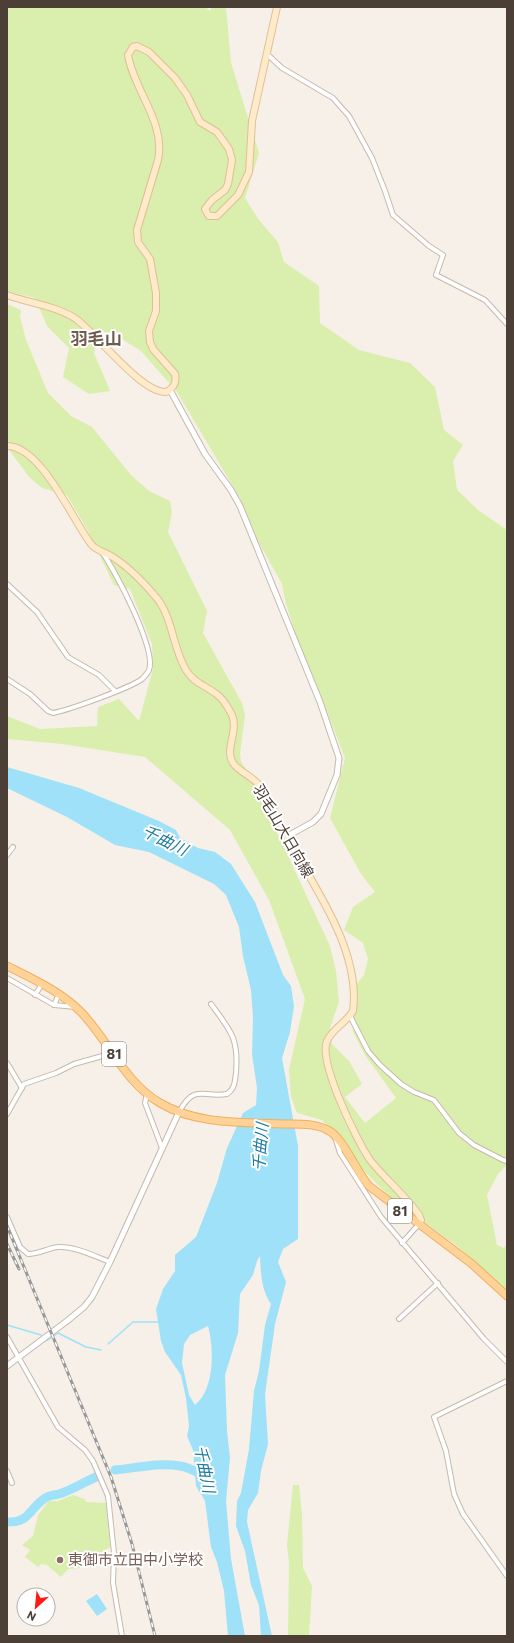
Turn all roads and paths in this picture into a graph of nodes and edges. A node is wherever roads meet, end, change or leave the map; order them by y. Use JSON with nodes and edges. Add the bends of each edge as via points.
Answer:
{"nodes":[{"id":1,"x":277,"y":7,"type":"edge"},
{"id":2,"x":268,"y":55,"type":"junction"},
{"id":3,"x":7,"y":295,"type":"edge"},
{"id":4,"x":507,"y":324,"type":"edge"},
{"id":5,"x":170,"y":390,"type":"junction"},
{"id":6,"x":7,"y":446,"type":"edge"},
{"id":7,"x":102,"y":552,"type":"junction"},
{"id":8,"x":7,"y":584,"type":"edge"},
{"id":9,"x":7,"y":679,"type":"edge"},
{"id":10,"x":116,"y":691,"type":"junction"},
{"id":11,"x":286,"y":837,"type":"junction"},
{"id":12,"x":13,"y":847,"type":"dead end"},
{"id":13,"x":7,"y":855,"type":"edge"},
{"id":14,"x":7,"y":966,"type":"edge"},
{"id":15,"x":7,"y":978,"type":"edge"},
{"id":16,"x":42,"y":984,"type":"junction"},
{"id":17,"x":59,"y":994,"type":"junction"},
{"id":18,"x":35,"y":996,"type":"junction"},
{"id":19,"x":211,"y":1004,"type":"dead end"},
{"id":20,"x":54,"y":1005,"type":"junction"},
{"id":21,"x":76,"y":1007,"type":"junction"},
{"id":22,"x":350,"y":1016,"type":"junction"},
{"id":23,"x":113,"y":1053,"type":"junction"},
{"id":24,"x":7,"y":1063,"type":"edge"},
{"id":25,"x":22,"y":1088,"type":"junction"},
{"id":26,"x":147,"y":1094,"type":"junction"},
{"id":27,"x":179,"y":1112,"type":"junction"},
{"id":28,"x":7,"y":1114,"type":"edge"},
{"id":29,"x":334,"y":1134,"type":"junction"},
{"id":30,"x":162,"y":1148,"type":"junction"},
{"id":31,"x":507,"y":1160,"type":"edge"},
{"id":32,"x":7,"y":1217,"type":"edge"},
{"id":33,"x":419,"y":1224,"type":"junction"},
{"id":34,"x":402,"y":1243,"type":"junction"},
{"id":35,"x":110,"y":1262,"type":"junction"},
{"id":36,"x":438,"y":1283,"type":"junction"},
{"id":37,"x":507,"y":1296,"type":"edge"},
{"id":38,"x":399,"y":1319,"type":"dead end"},
{"id":39,"x":7,"y":1337,"type":"edge"},
{"id":40,"x":18,"y":1358,"type":"junction"},
{"id":41,"x":507,"y":1362,"type":"edge"},
{"id":42,"x":7,"y":1366,"type":"edge"},
{"id":43,"x":507,"y":1381,"type":"edge"},
{"id":44,"x":7,"y":1471,"type":"edge"},
{"id":45,"x":12,"y":1483,"type":"dead end"},
{"id":46,"x":507,"y":1576,"type":"edge"},
{"id":47,"x":122,"y":1636,"type":"edge"}],
"edges":[{"from":1,"to":2,"type":"main road"},
{"from":2,"to":4,"type":"street","via":[[289,73],[333,98],[349,116],[372,158],[393,215],[443,256],[436,275],[485,300]]},
{"from":2,"to":5,"type":"main road","via":[[252,121],[247,178],[231,203],[217,216],[212,217],[206,214],[205,209],[228,184],[232,160],[229,149],[217,132],[200,122],[181,84],[149,52],[137,46],[133,47],[128,55],[159,134],[160,152],[137,230],[138,242],[150,260],[156,293],[156,311],[149,331],[150,342],[175,374],[175,383]]},
{"from":3,"to":5,"type":"main road","via":[[65,313],[76,319],[149,385],[161,392]]},
{"from":5,"to":11,"type":"street","via":[[205,454],[240,506],[320,702],[339,758],[337,775],[321,814],[313,822]]},
{"from":6,"to":7,"type":"main road","name":"羽毛山大日向線","via":[[14,446],[33,459],[55,486],[85,536]]},
{"from":7,"to":10,"type":"street","via":[[136,615],[148,649],[150,668],[141,680]]},
{"from":7,"to":11,"type":"main road","name":"羽毛山大日向線","via":[[118,561],[157,597],[168,620],[184,668],[192,678],[217,694],[233,717],[235,730],[230,754],[232,762],[259,785]]},
{"from":8,"to":10,"type":"street","via":[[37,612],[68,657],[99,674]]},
{"from":9,"to":10,"type":"street","via":[[54,713]]},
{"from":11,"to":22,"type":"main road","name":"羽毛山大日向線","via":[[340,936],[351,970],[353,1005]]},
{"from":12,"to":13,"type":"street"},
{"from":14,"to":16,"type":"main road","number":"81"},
{"from":15,"to":18,"type":"street"},
{"from":16,"to":17,"type":"main road","number":"81"},
{"from":16,"to":18,"type":"street"},
{"from":17,"to":20,"type":"street"},
{"from":17,"to":21,"type":"main road","number":"81"},
{"from":18,"to":20,"type":"street"},
{"from":19,"to":27,"type":"street","via":[[232,1032],[236,1043],[238,1054],[234,1086],[227,1094],[193,1095]]},
{"from":20,"to":21,"type":"street"},
{"from":21,"to":23,"type":"main road","number":"81"},
{"from":22,"to":31,"type":"street","via":[[368,1051],[380,1065],[410,1090],[434,1100],[459,1133],[474,1145]]},
{"from":22,"to":33,"type":"main road","via":[[327,1040],[326,1062],[341,1104],[367,1154],[417,1212],[421,1219]]},
{"from":23,"to":25,"type":"street","via":[[74,1064],[24,1084]]},
{"from":23,"to":26,"type":"main road","number":"81","via":[[126,1072]]},
{"from":24,"to":25,"type":"street"},
{"from":25,"to":28,"type":"street"},
{"from":26,"to":27,"type":"main road","number":"81"},
{"from":26,"to":30,"type":"street","via":[[145,1103]]},
{"from":27,"to":29,"type":"main road","number":"81","via":[[199,1118],[301,1124],[320,1127]]},
{"from":27,"to":30,"type":"street"},
{"from":29,"to":33,"type":"main road","number":"81","via":[[369,1186]]},
{"from":29,"to":34,"type":"street","via":[[340,1153],[381,1217]]},
{"from":30,"to":35,"type":"street"},
{"from":32,"to":35,"type":"street","via":[[20,1247],[28,1254],[58,1247],[70,1248]]},
{"from":33,"to":34,"type":"street"},
{"from":33,"to":37,"type":"main road","number":"81","via":[[472,1264]]},
{"from":34,"to":36,"type":"street"},
{"from":35,"to":40,"type":"street","via":[[98,1287],[84,1307]]},
{"from":36,"to":38,"type":"street"},
{"from":36,"to":41,"type":"street","via":[[484,1339]]},
{"from":39,"to":40,"type":"street"},
{"from":40,"to":42,"type":"street"},
{"from":40,"to":47,"type":"street","via":[[58,1427],[85,1450],[93,1461],[108,1496],[114,1554],[113,1583]]},
{"from":43,"to":46,"type":"street","via":[[434,1417],[446,1451],[454,1494],[462,1514]]},
{"from":44,"to":45,"type":"street"}]}
